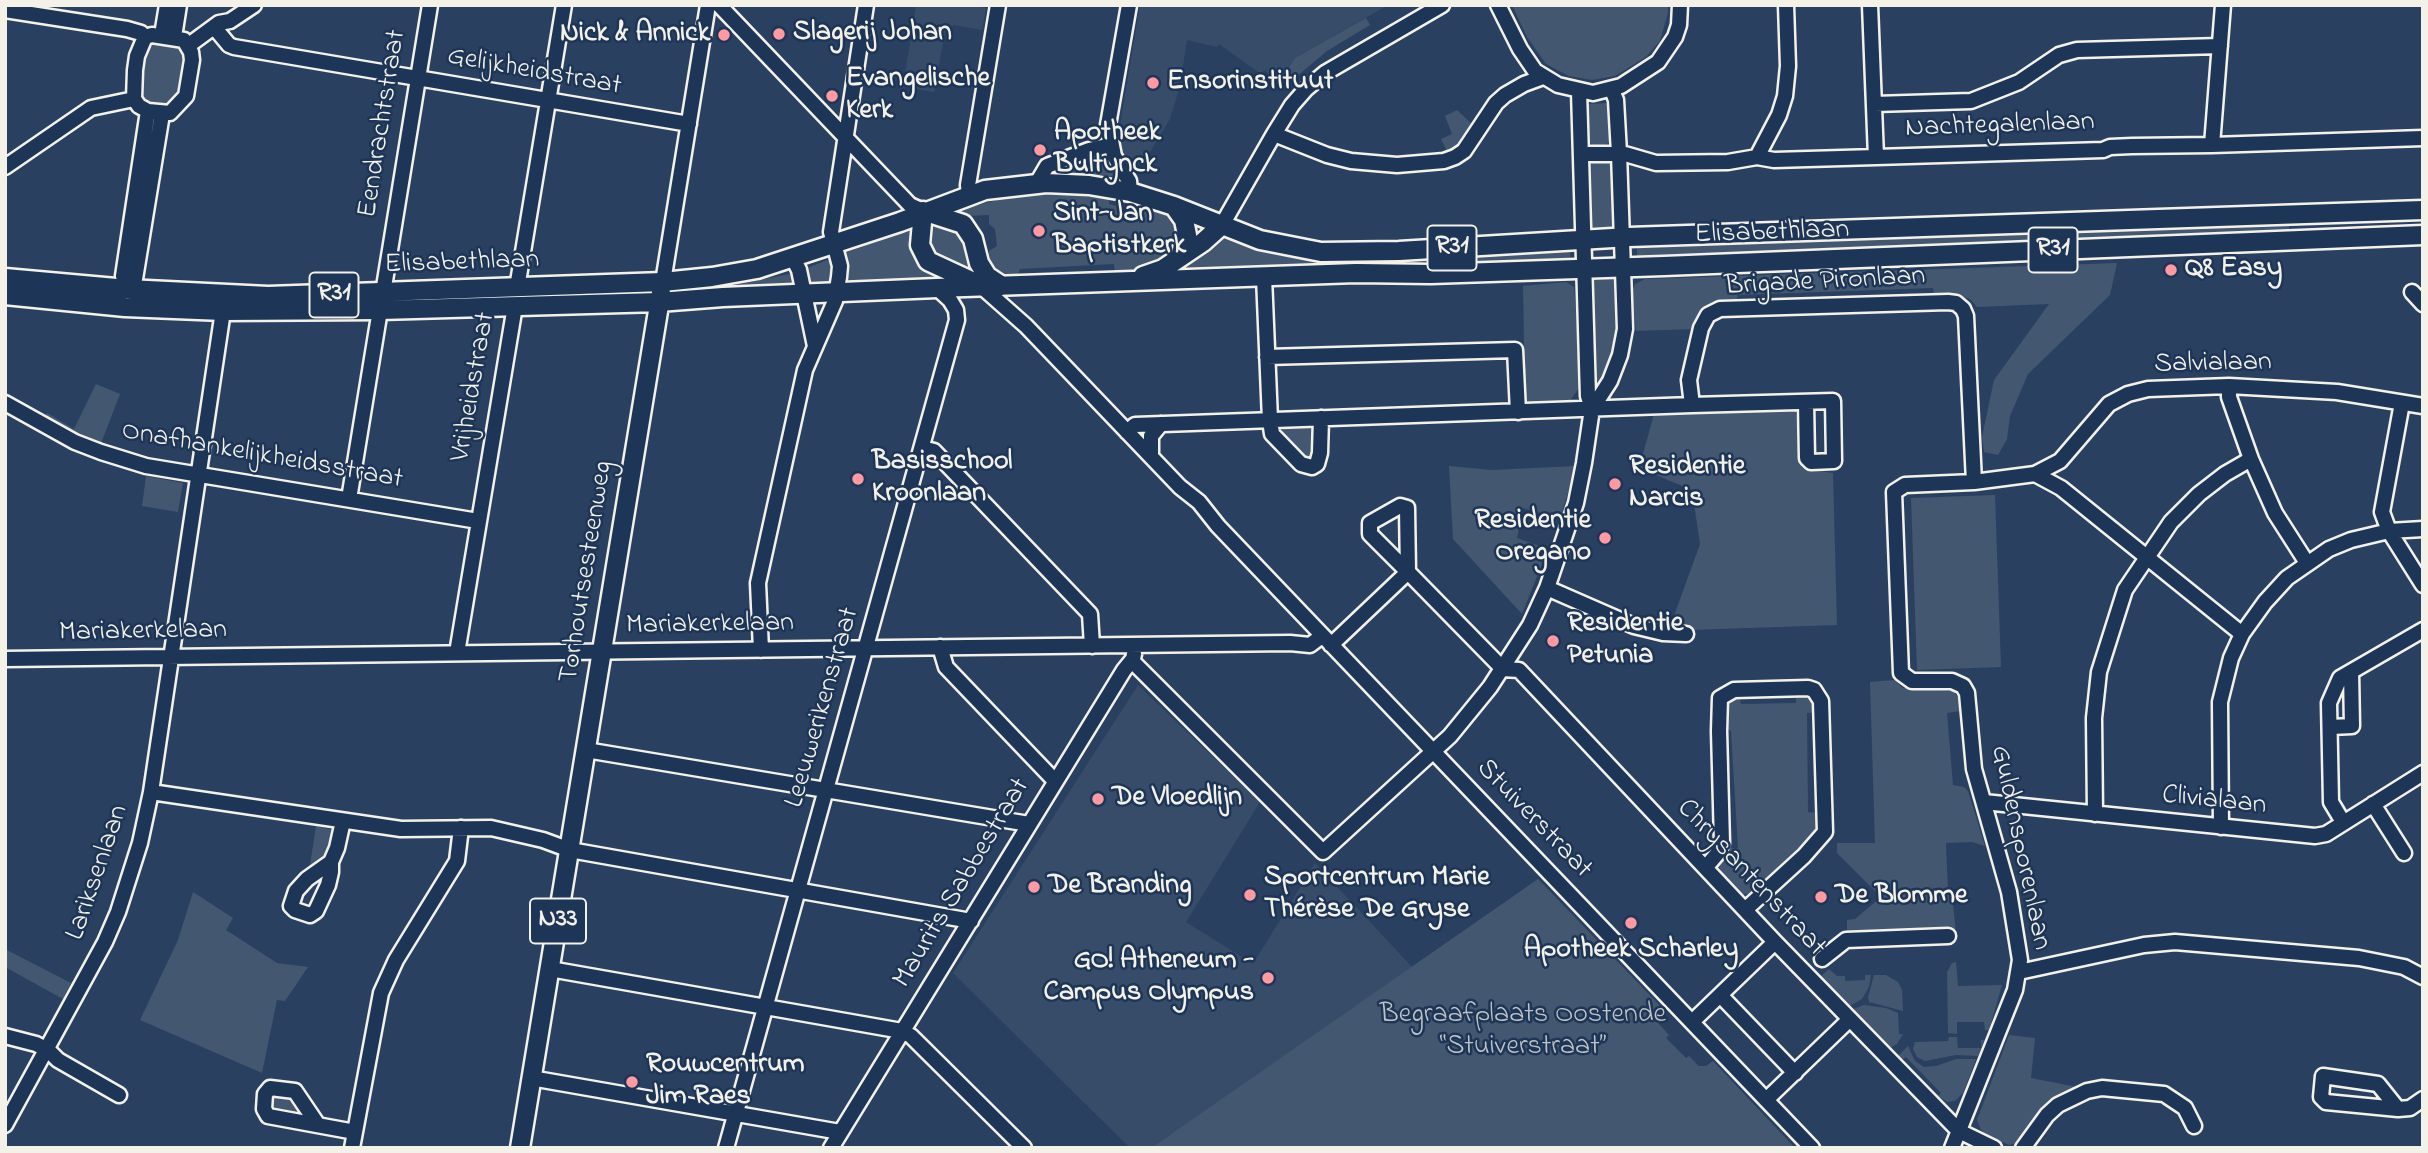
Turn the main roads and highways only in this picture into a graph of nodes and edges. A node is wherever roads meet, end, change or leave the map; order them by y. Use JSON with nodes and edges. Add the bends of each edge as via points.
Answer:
{"nodes":[{"id":1,"x":1174,"y":206,"type":"junction"},
{"id":2,"x":2423,"y":210,"type":"edge"},
{"id":3,"x":923,"y":211,"type":"junction"},
{"id":4,"x":1222,"y":225,"type":"junction"},
{"id":5,"x":2423,"y":235,"type":"edge"},
{"id":6,"x":1180,"y":257,"type":"junction"},
{"id":7,"x":5,"y":278,"type":"edge"},
{"id":8,"x":663,"y":282,"type":"junction"},
{"id":9,"x":1123,"y":282,"type":"junction"},
{"id":10,"x":1002,"y":286,"type":"junction"},
{"id":11,"x":982,"y":287,"type":"junction"},
{"id":12,"x":5,"y":295,"type":"edge"},
{"id":13,"x":516,"y":297,"type":"junction"},
{"id":14,"x":126,"y":298,"type":"junction"},
{"id":15,"x":381,"y":302,"type":"junction"},
{"id":16,"x":659,"y":302,"type":"junction"},
{"id":17,"x":520,"y":1148,"type":"edge"}],
"edges":[{"from":1,"to":3,"type":"main road","name":"Elisabethlaan","number":"R31","via":[[1089,185],[1037,183],[997,187]]},
{"from":1,"to":4,"type":"main road","name":"Elisabethlaan","number":"R31"},
{"from":1,"to":6,"type":"main road","via":[[1187,235]]},
{"from":2,"to":4,"type":"main road","name":"Elisabethlaan","number":"R31","via":[[1583,239],[1321,253],[1260,240]]},
{"from":3,"to":8,"type":"main road","name":"Elisabethlaan","number":"R31","via":[[757,269]]},
{"from":3,"to":10,"type":"main road","via":[[963,224],[974,239],[979,263]]},
{"from":3,"to":11,"type":"main road","name":"Elisabethlaan","number":"R31","via":[[920,245],[928,261]]},
{"from":4,"to":6,"type":"main road","name":"Elisabethlaan","number":"R31"},
{"from":5,"to":9,"type":"main road","name":"Elisabethlaan","number":"R31","via":[[1623,268]]},
{"from":6,"to":9,"type":"main road","name":"Elisabethlaan","number":"R31","via":[[1163,269]]},
{"from":7,"to":14,"type":"main road","name":"Elisabethlaan","number":"R31"},
{"from":8,"to":13,"type":"main road","name":"Elisabethlaan","number":"R31"},
{"from":8,"to":16,"type":"main road","name":"Torhoutsesteenweg","number":"N33"},
{"from":9,"to":10,"type":"main road","name":"Elisabethlaan","number":"R31"},
{"from":10,"to":11,"type":"main road","name":"Elisabethlaan","number":"R31"},
{"from":11,"to":16,"type":"main road","name":"Elisabethlaan","number":"R31"},
{"from":12,"to":14,"type":"main road","name":"Elisabethlaan","number":"R31"},
{"from":13,"to":15,"type":"main road","name":"Elisabethlaan","number":"R31"},
{"from":13,"to":16,"type":"main road","name":"Elisabethlaan","number":"R31"},
{"from":14,"to":15,"type":"main road","name":"Elisabethlaan","number":"R31","via":[[268,296]]},
{"from":14,"to":15,"type":"main road","name":"Elisabethlaan","number":"R31","via":[[223,311]]},
{"from":16,"to":17,"type":"main road","name":"Torhoutsesteenweg","number":"N33"}]}
